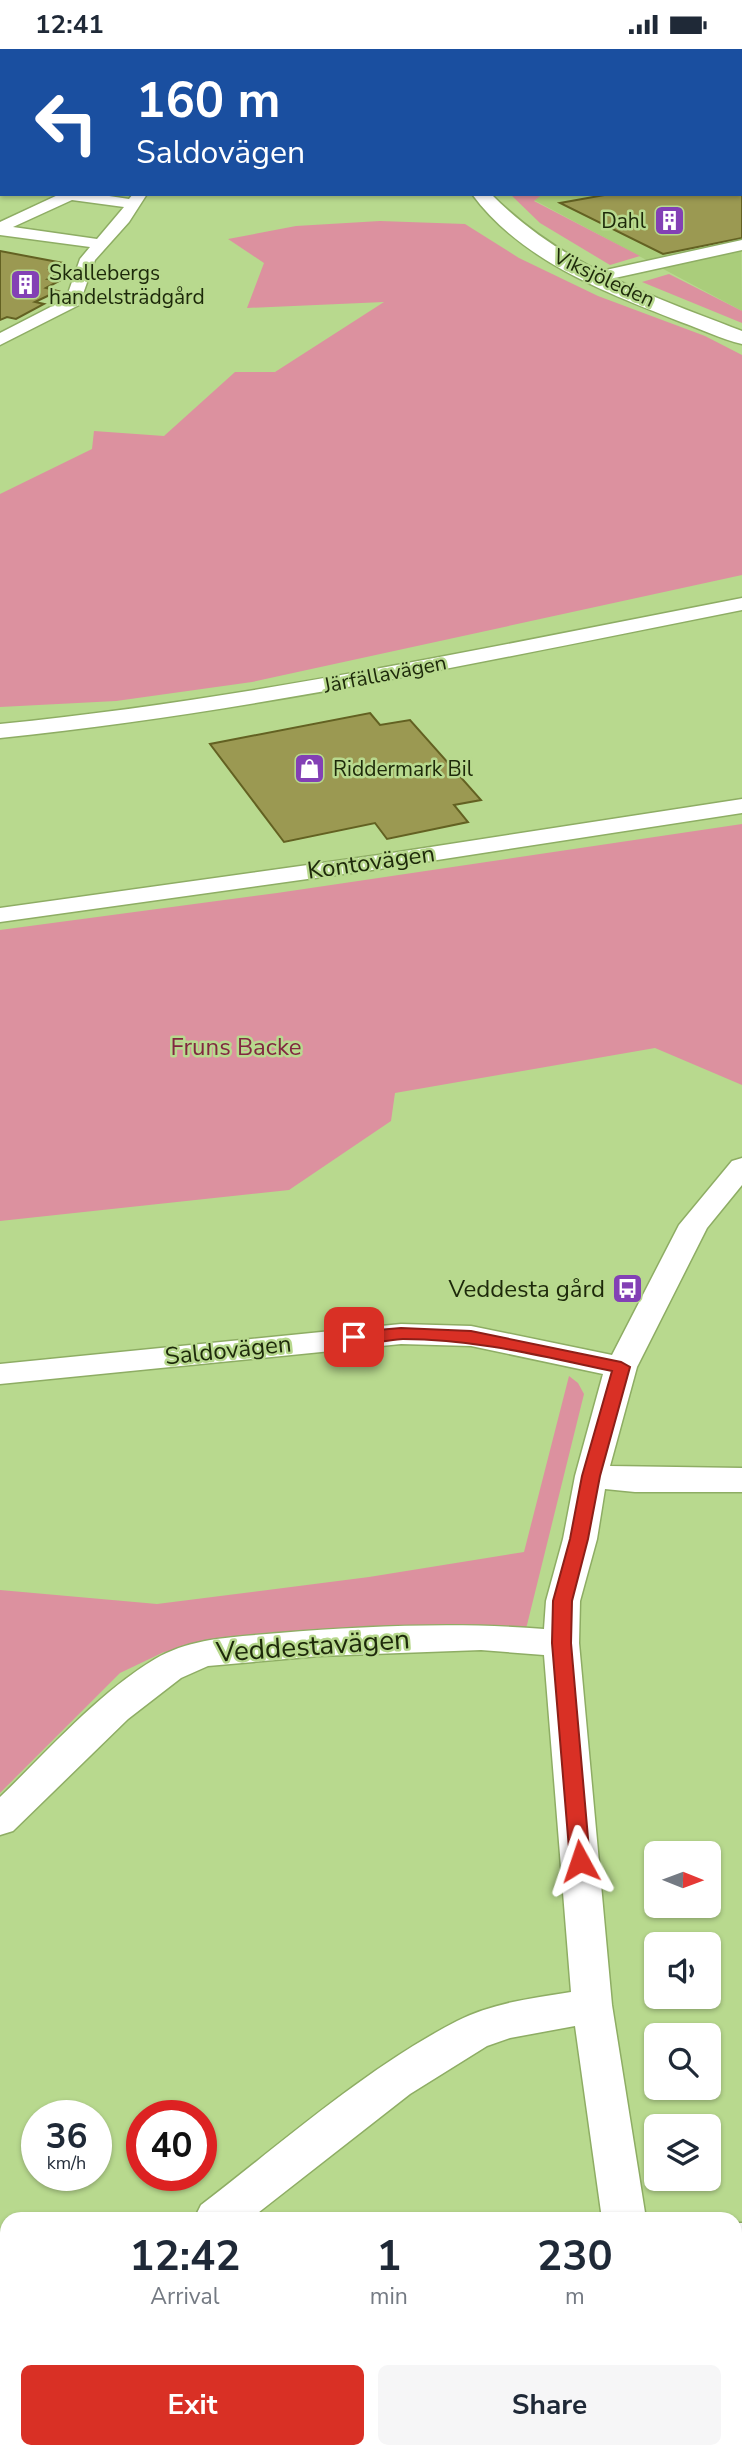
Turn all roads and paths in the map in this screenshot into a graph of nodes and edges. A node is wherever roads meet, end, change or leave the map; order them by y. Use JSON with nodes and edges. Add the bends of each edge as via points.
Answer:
{"nodes":[{"id":1,"x":68,"y":196,"type":"edge"},
{"id":2,"x":86,"y":196,"type":"edge"},
{"id":3,"x":483,"y":196,"type":"edge"},
{"id":4,"x":136,"y":199,"type":"edge"},
{"id":5,"x":0,"y":229,"type":"edge"},
{"id":6,"x":99,"y":244,"type":"junction"},
{"id":7,"x":742,"y":246,"type":"edge"},
{"id":8,"x":593,"y":278,"type":"junction"},
{"id":9,"x":0,"y":321,"type":"edge"},
{"id":10,"x":27,"y":326,"type":"junction"},
{"id":11,"x":742,"y":338,"type":"edge"},
{"id":12,"x":0,"y":340,"type":"edge"},
{"id":13,"x":742,"y":602,"type":"edge"},
{"id":14,"x":87,"y":724,"type":"junction"},
{"id":15,"x":0,"y":731,"type":"edge"},
{"id":16,"x":0,"y":745,"type":"edge"},
{"id":17,"x":742,"y":806,"type":"edge"},
{"id":18,"x":0,"y":915,"type":"edge"},
{"id":19,"x":742,"y":1167,"type":"edge"},
{"id":20,"x":621,"y":1367,"type":"junction"},
{"id":21,"x":0,"y":1374,"type":"edge"},
{"id":22,"x":591,"y":1476,"type":"junction"},
{"id":23,"x":742,"y":1480,"type":"edge"},
{"id":24,"x":561,"y":1643,"type":"junction"},
{"id":25,"x":0,"y":1820,"type":"edge"},
{"id":26,"x":592,"y":2005,"type":"junction"},
{"id":27,"x":225,"y":2212,"type":"edge"},
{"id":28,"x":623,"y":2212,"type":"edge"}],
"edges":[{"from":1,"to":5,"type":"street"},
{"from":2,"to":4,"type":"street"},
{"from":3,"to":8,"type":"main road","name":"Viksjöleden","via":[[522,235]]},
{"from":4,"to":6,"type":"street"},
{"from":5,"to":6,"type":"street"},
{"from":6,"to":10,"type":"street","via":[[88,259],[73,302]]},
{"from":7,"to":8,"type":"street"},
{"from":8,"to":11,"type":"main road","name":"Viksjöleden"},
{"from":9,"to":10,"type":"street"},
{"from":10,"to":12,"type":"street"},
{"from":13,"to":14,"type":"street","name":"Järfällavägen","via":[[250,700]]},
{"from":14,"to":15,"type":"street","name":"Järfällavägen"},
{"from":14,"to":16,"type":"street","name":"Järfällavägen"},
{"from":17,"to":18,"type":"street","name":"Kontovägen"},
{"from":19,"to":20,"type":"street","via":[[694,1225]]},
{"from":20,"to":21,"type":"street","name":"Saldovägen","via":[[471,1336],[401,1334]]},
{"from":20,"to":22,"type":"street"},
{"from":22,"to":23,"type":"street"},
{"from":22,"to":24,"type":"street","via":[[562,1601]]},
{"from":24,"to":25,"type":"street","name":"Veddestavägen","via":[[481,1637],[204,1653],[168,1668],[115,1709]]},
{"from":24,"to":26,"type":"street"},
{"from":26,"to":27,"type":"street","via":[[510,2020],[473,2033],[395,2081]]},
{"from":26,"to":28,"type":"street"}]}
